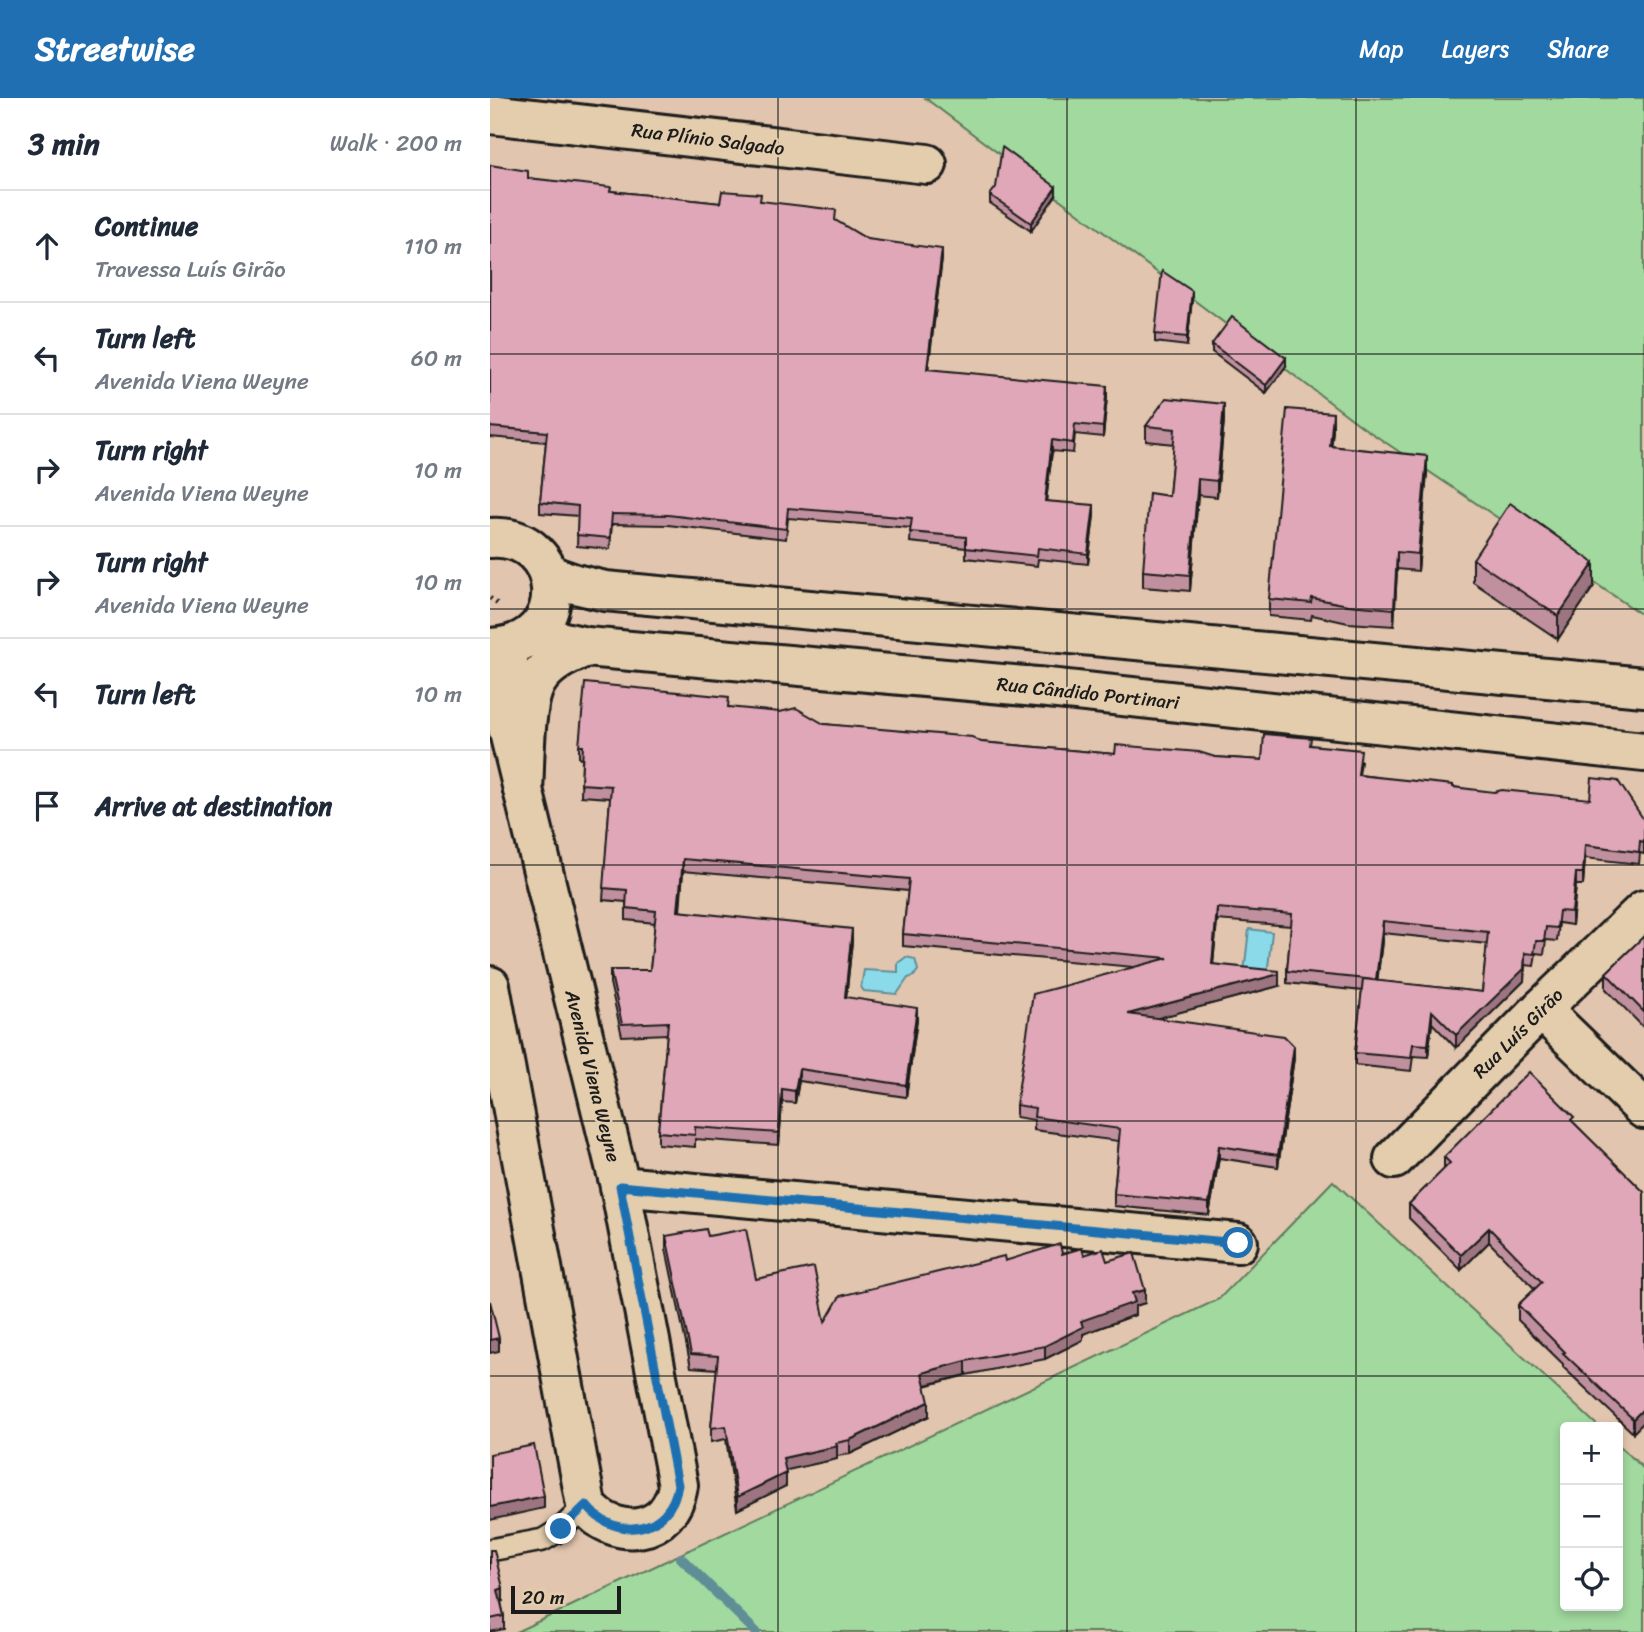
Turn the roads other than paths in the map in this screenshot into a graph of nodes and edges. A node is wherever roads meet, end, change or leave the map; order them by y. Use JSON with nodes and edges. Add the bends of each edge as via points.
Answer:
{"nodes":[{"id":1,"x":490,"y":114,"type":"edge"},
{"id":2,"x":927,"y":164,"type":"dead end"},
{"id":3,"x":490,"y":538,"type":"edge"},
{"id":4,"x":549,"y":575,"type":"junction"},
{"id":5,"x":1053,"y":634,"type":"junction"},
{"id":6,"x":511,"y":643,"type":"edge"},
{"id":7,"x":586,"y":647,"type":"junction"},
{"id":8,"x":1048,"y":688,"type":"junction"},
{"id":9,"x":1644,"y":688,"type":"edge"},
{"id":10,"x":1644,"y":752,"type":"edge"},
{"id":11,"x":523,"y":790,"type":"junction"},
{"id":12,"x":1644,"y":910,"type":"edge"},
{"id":13,"x":490,"y":986,"type":"edge"},
{"id":14,"x":1541,"y":1009,"type":"junction"},
{"id":15,"x":1644,"y":1109,"type":"edge"},
{"id":16,"x":1394,"y":1159,"type":"dead end"},
{"id":17,"x":620,"y":1186,"type":"junction"},
{"id":18,"x":1238,"y":1243,"type":"dead end"},
{"id":19,"x":586,"y":1505,"type":"junction"},
{"id":20,"x":490,"y":1550,"type":"edge"}],
"edges":[{"from":1,"to":2,"type":"street","name":"Rua Plínio Salgado"},
{"from":3,"to":4,"type":"street","via":[[522,543],[539,557]]},
{"from":4,"to":5,"type":"street","via":[[605,591]]},
{"from":4,"to":6,"type":"street","via":[[552,597],[547,618]]},
{"from":5,"to":8,"type":"street"},
{"from":5,"to":9,"type":"street"},
{"from":6,"to":7,"type":"street","name":"Rua Cândido Portinari"},
{"from":6,"to":11,"type":"street","name":"Avenida Viena Weyne","via":[[505,703]]},
{"from":7,"to":8,"type":"street","name":"Rua Cândido Portinari"},
{"from":7,"to":11,"type":"street","via":[[558,660],[536,682],[527,727]]},
{"from":8,"to":10,"type":"street","name":"Rua Cândido Portinari"},
{"from":11,"to":17,"type":"street","name":"Avenida Viena Weyne"},
{"from":12,"to":14,"type":"street","name":"Rua Luís Girão"},
{"from":13,"to":19,"type":"street"},
{"from":14,"to":15,"type":"street"},
{"from":14,"to":16,"type":"street","name":"Rua Luís Girão"},
{"from":17,"to":18,"type":"street"},
{"from":17,"to":19,"type":"street","name":"Avenida Viena Weyne","via":[[678,1485],[676,1499],[665,1516],[644,1528],[607,1522]]},
{"from":19,"to":20,"type":"lane","via":[[543,1540]]}]}
